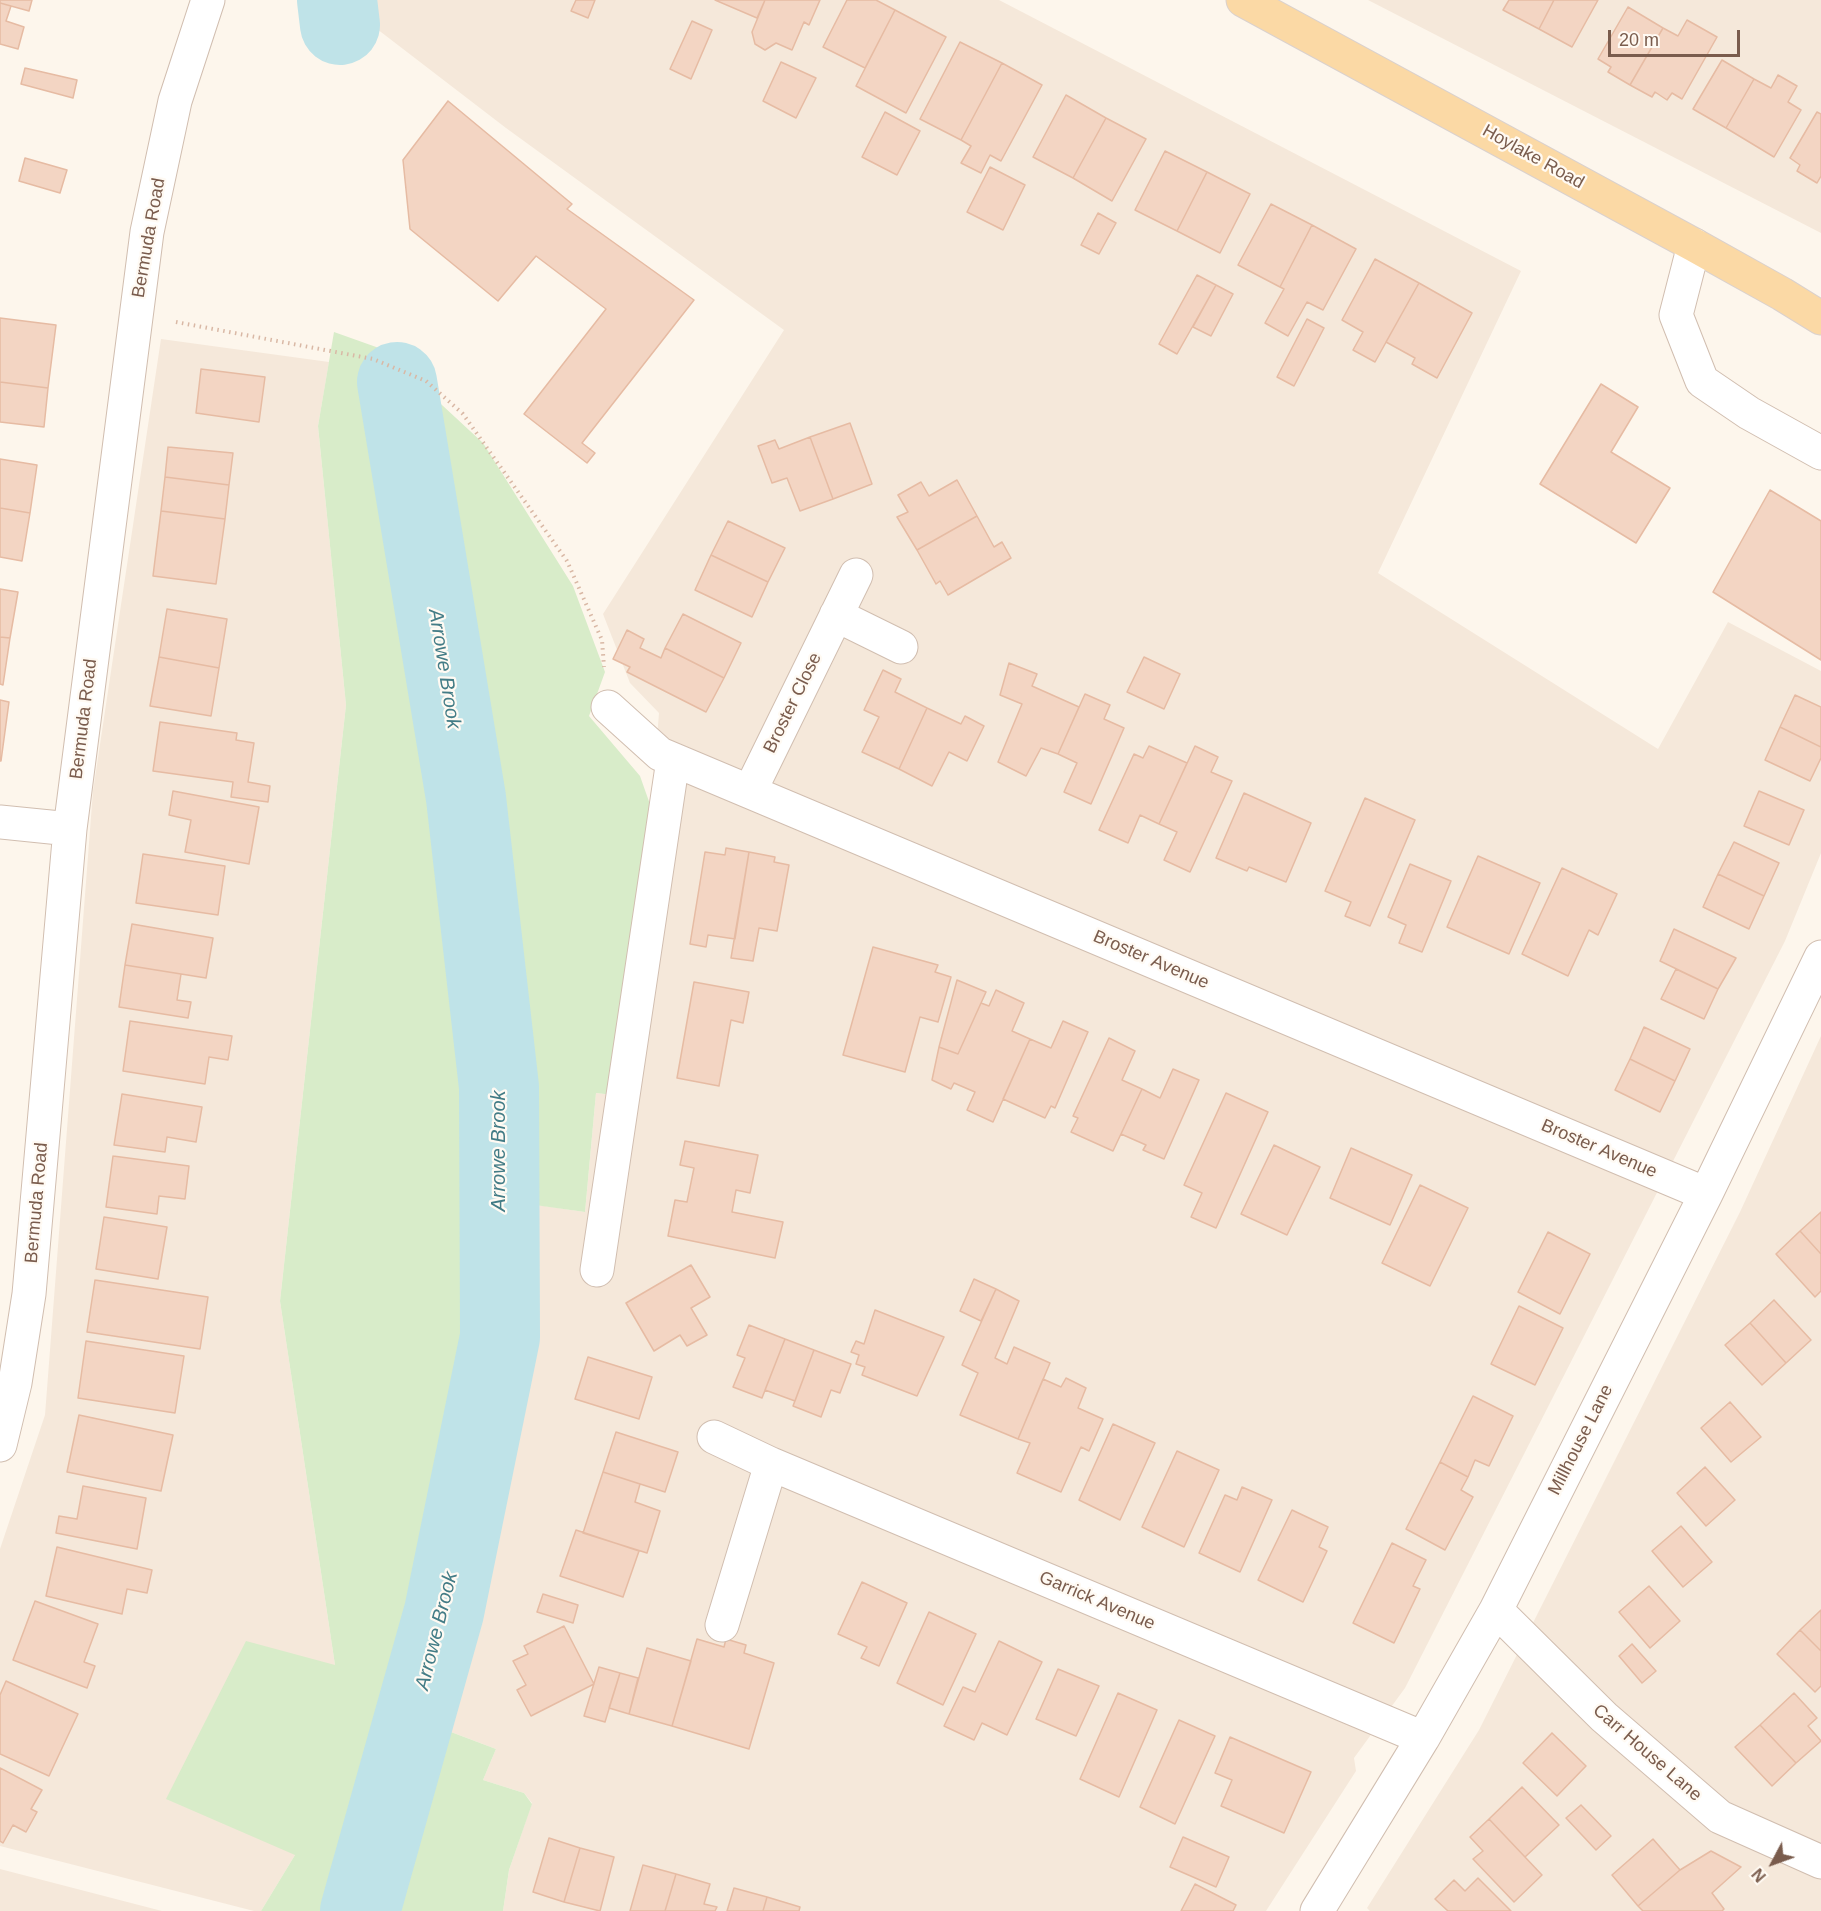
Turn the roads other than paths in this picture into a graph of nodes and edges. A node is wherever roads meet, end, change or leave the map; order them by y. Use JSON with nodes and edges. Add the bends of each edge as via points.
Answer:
{"nodes":[{"id":1,"x":208,"y":0,"type":"edge"},
{"id":2,"x":1243,"y":0,"type":"edge"},
{"id":3,"x":1694,"y":245,"type":"junction"},
{"id":4,"x":1821,"y":318,"type":"edge"},
{"id":5,"x":1821,"y":453,"type":"edge"},
{"id":6,"x":856,"y":575,"type":"dead end"},
{"id":7,"x":837,"y":615,"type":"junction"},
{"id":8,"x":901,"y":647,"type":"dead end"},
{"id":9,"x":608,"y":707,"type":"road end"},
{"id":10,"x":673,"y":760,"type":"junction"},
{"id":11,"x":750,"y":791,"type":"junction"},
{"id":12,"x":0,"y":822,"type":"edge"},
{"id":13,"x":70,"y":829,"type":"junction"},
{"id":14,"x":1821,"y":957,"type":"edge"},
{"id":15,"x":1706,"y":1194,"type":"junction"},
{"id":16,"x":597,"y":1270,"type":"dead end"},
{"id":17,"x":7,"y":1382,"type":"edge"},
{"id":18,"x":714,"y":1437,"type":"dead end"},
{"id":19,"x":0,"y":1445,"type":"edge"},
{"id":20,"x":771,"y":1464,"type":"junction"},
{"id":21,"x":1496,"y":1610,"type":"junction"},
{"id":22,"x":722,"y":1625,"type":"dead end"},
{"id":23,"x":1423,"y":1738,"type":"junction"},
{"id":24,"x":1821,"y":1862,"type":"edge"},
{"id":25,"x":1317,"y":1911,"type":"edge"}],
"edges":[{"from":1,"to":13,"type":"street","name":"Bermuda Road","via":[[176,101],[147,232]]},
{"from":2,"to":3,"type":"main road","name":"Hoylake Road"},
{"from":3,"to":4,"type":"main road","name":"Hoylake Road"},
{"from":3,"to":5,"type":"street","via":[[1676,315],[1702,381],[1749,413]]},
{"from":6,"to":7,"type":"street","name":"Broster Close"},
{"from":7,"to":8,"type":"street"},
{"from":7,"to":11,"type":"street","name":"Broster Close"},
{"from":9,"to":10,"type":"street","name":"Broster Avenue","via":[[660,754]]},
{"from":10,"to":11,"type":"street","name":"Broster Avenue"},
{"from":10,"to":16,"type":"street"},
{"from":11,"to":15,"type":"street","name":"Broster Avenue"},
{"from":12,"to":13,"type":"street"},
{"from":13,"to":17,"type":"street","name":"Bermuda Road","via":[[29,1294]]},
{"from":14,"to":15,"type":"street","name":"Millhouse Lane"},
{"from":15,"to":21,"type":"street","name":"Millhouse Lane"},
{"from":17,"to":19,"type":"street","name":"Bermuda Road"},
{"from":18,"to":20,"type":"street","name":"Garrick Avenue"},
{"from":20,"to":22,"type":"street"},
{"from":20,"to":23,"type":"street","name":"Garrick Avenue"},
{"from":21,"to":23,"type":"street","name":"Millhouse Lane"},
{"from":21,"to":24,"type":"street","name":"Carr House Lane","via":[[1604,1717],[1720,1816]]},
{"from":23,"to":25,"type":"street","name":"Millhouse Lane"}]}
